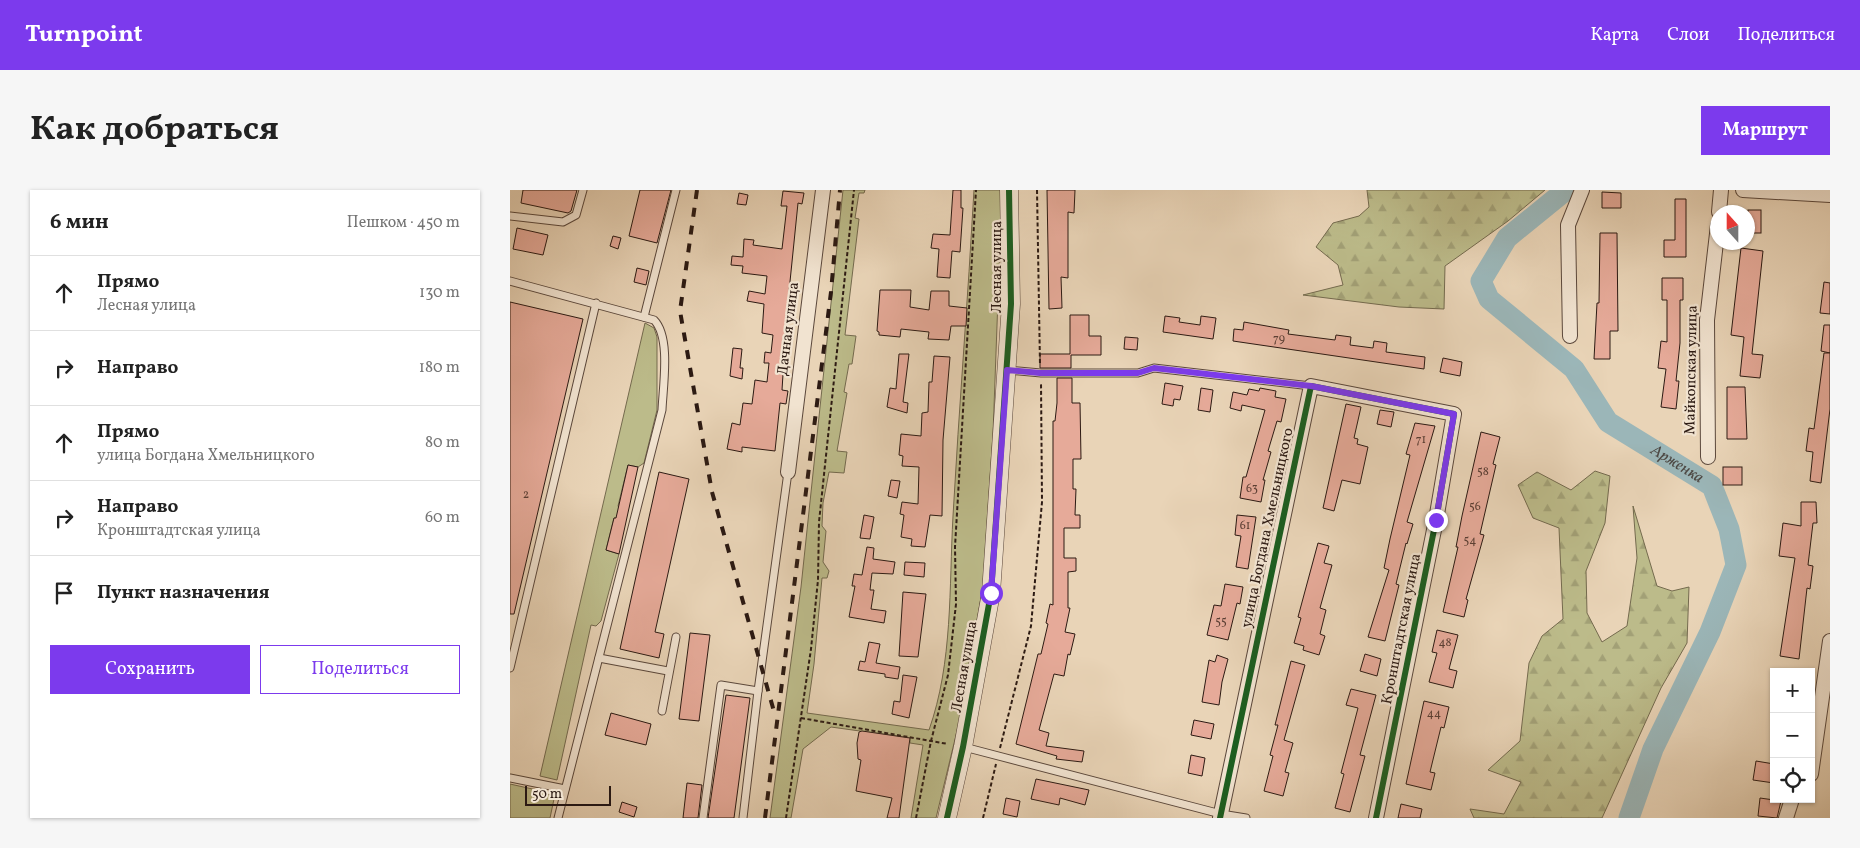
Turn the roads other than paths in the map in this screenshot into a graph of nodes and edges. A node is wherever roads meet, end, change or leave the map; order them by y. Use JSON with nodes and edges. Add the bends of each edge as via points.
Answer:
{"nodes":[{"id":1,"x":583,"y":190,"type":"edge"},
{"id":2,"x":676,"y":190,"type":"edge"},
{"id":3,"x":822,"y":190,"type":"edge"},
{"id":4,"x":1009,"y":190,"type":"edge"},
{"id":5,"x":1582,"y":190,"type":"edge"},
{"id":6,"x":1721,"y":190,"type":"edge"},
{"id":7,"x":1743,"y":190,"type":"edge"},
{"id":8,"x":1830,"y":195,"type":"edge"},
{"id":9,"x":1720,"y":205,"type":"edge"},
{"id":10,"x":510,"y":216,"type":"edge"},
{"id":11,"x":1715,"y":250,"type":"edge"},
{"id":12,"x":510,"y":281,"type":"edge"},
{"id":13,"x":596,"y":304,"type":"junction"},
{"id":14,"x":644,"y":317,"type":"junction"},
{"id":15,"x":1570,"y":336,"type":"dead end"},
{"id":16,"x":1007,"y":370,"type":"junction"},
{"id":17,"x":1311,"y":386,"type":"junction"},
{"id":18,"x":1708,"y":457,"type":"dead end"},
{"id":19,"x":788,"y":472,"type":"joint"},
{"id":20,"x":676,"y":637,"type":"dead end"},
{"id":21,"x":1830,"y":642,"type":"edge"},
{"id":22,"x":599,"y":658,"type":"junction"},
{"id":23,"x":510,"y":668,"type":"edge"},
{"id":24,"x":668,"y":671,"type":"junction"},
{"id":25,"x":758,"y":692,"type":"junction"},
{"id":26,"x":662,"y":711,"type":"dead end"},
{"id":27,"x":964,"y":747,"type":"junction"},
{"id":28,"x":1813,"y":758,"type":"edge"},
{"id":29,"x":510,"y":778,"type":"edge"},
{"id":30,"x":565,"y":789,"type":"junction"},
{"id":31,"x":1791,"y":803,"type":"edge"},
{"id":32,"x":1221,"y":816,"type":"edge"},
{"id":33,"x":558,"y":818,"type":"edge"},
{"id":34,"x":703,"y":818,"type":"edge"},
{"id":35,"x":743,"y":818,"type":"edge"},
{"id":36,"x":947,"y":818,"type":"edge"},
{"id":37,"x":1246,"y":818,"type":"edge"},
{"id":38,"x":1376,"y":818,"type":"edge"},
{"id":39,"x":1786,"y":818,"type":"edge"}],
"edges":[{"from":1,"to":10,"type":"lane","via":[[576,215],[563,222]]},
{"from":2,"to":14,"type":"lane"},
{"from":3,"to":19,"type":"street","name":"Дачная улица"},
{"from":4,"to":16,"type":"street","name":"Лесная улица","via":[[1011,304]]},
{"from":5,"to":15,"type":"street","via":[[1568,225]]},
{"from":6,"to":9,"type":"street"},
{"from":7,"to":8,"type":"street"},
{"from":11,"to":18,"type":"street","name":"Майкопская улица","via":[[1707,320]]},
{"from":12,"to":13,"type":"lane"},
{"from":13,"to":14,"type":"lane"},
{"from":13,"to":23,"type":"lane"},
{"from":14,"to":22,"type":"lane","via":[[654,320],[662,332],[662,410]]},
{"from":16,"to":17,"type":"lane","via":[[1138,373],[1154,368]]},
{"from":16,"to":27,"type":"street","name":"Лесная улица","via":[[991,593]]},
{"from":17,"to":32,"type":"street","name":"улица Богдана Хмельницкого"},
{"from":17,"to":38,"type":"street","name":"Кронштадтская улица","via":[[1454,414],[1433,538]]},
{"from":19,"to":25,"type":"lane"},
{"from":20,"to":24,"type":"lane"},
{"from":21,"to":28,"type":"street"},
{"from":22,"to":24,"type":"lane"},
{"from":22,"to":30,"type":"lane"},
{"from":24,"to":26,"type":"lane"},
{"from":25,"to":34,"type":"lane","via":[[721,685]]},
{"from":25,"to":35,"type":"lane"},
{"from":27,"to":32,"type":"lane"},
{"from":27,"to":36,"type":"street","name":"Лесная улица"},
{"from":29,"to":30,"type":"lane"},
{"from":30,"to":33,"type":"lane"},
{"from":31,"to":39,"type":"street"},
{"from":32,"to":37,"type":"lane"}]}
